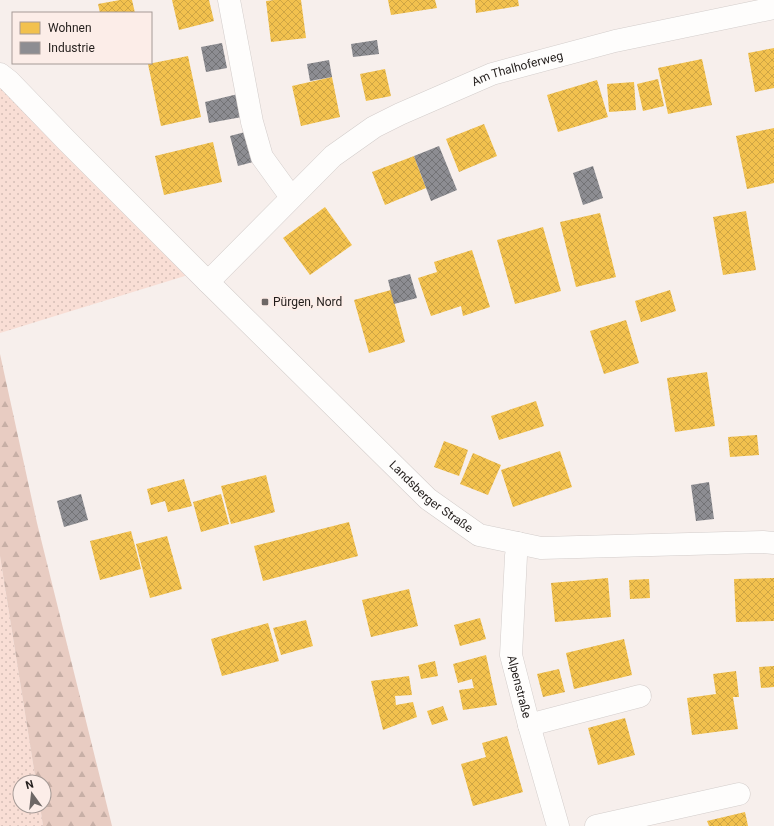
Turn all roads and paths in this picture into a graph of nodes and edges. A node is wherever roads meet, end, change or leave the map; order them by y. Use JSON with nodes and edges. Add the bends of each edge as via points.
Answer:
{"nodes":[{"id":1,"x":229,"y":0,"type":"edge"},
{"id":2,"x":774,"y":8,"type":"edge"},
{"id":3,"x":0,"y":74,"type":"edge"},
{"id":4,"x":291,"y":197,"type":"junction"},
{"id":5,"x":208,"y":282,"type":"junction"},
{"id":6,"x":518,"y":543,"type":"junction"},
{"id":7,"x":774,"y":543,"type":"edge"},
{"id":8,"x":640,"y":696,"type":"dead end"},
{"id":9,"x":529,"y":725,"type":"junction"},
{"id":10,"x":739,"y":794,"type":"dead end"},
{"id":11,"x":558,"y":826,"type":"edge"},
{"id":12,"x":596,"y":826,"type":"edge"}],
"edges":[{"from":1,"to":4,"type":"street","via":[[252,122],[262,157]]},
{"from":2,"to":4,"type":"street","name":"Am Thalhoferweg","via":[[615,41],[492,74],[374,127],[333,156]]},
{"from":3,"to":5,"type":"street","name":"Landsberger Straße"},
{"from":4,"to":5,"type":"street","name":"Am Thalhoferweg"},
{"from":5,"to":6,"type":"street","name":"Landsberger Straße","via":[[428,499],[479,535]]},
{"from":6,"to":7,"type":"street","name":"Landsberger Straße","via":[[541,548]]},
{"from":6,"to":9,"type":"street","name":"Alpenstraße","via":[[511,655]]},
{"from":8,"to":9,"type":"street"},
{"from":9,"to":11,"type":"street","name":"Alpenstraße"},
{"from":10,"to":12,"type":"street"}]}
